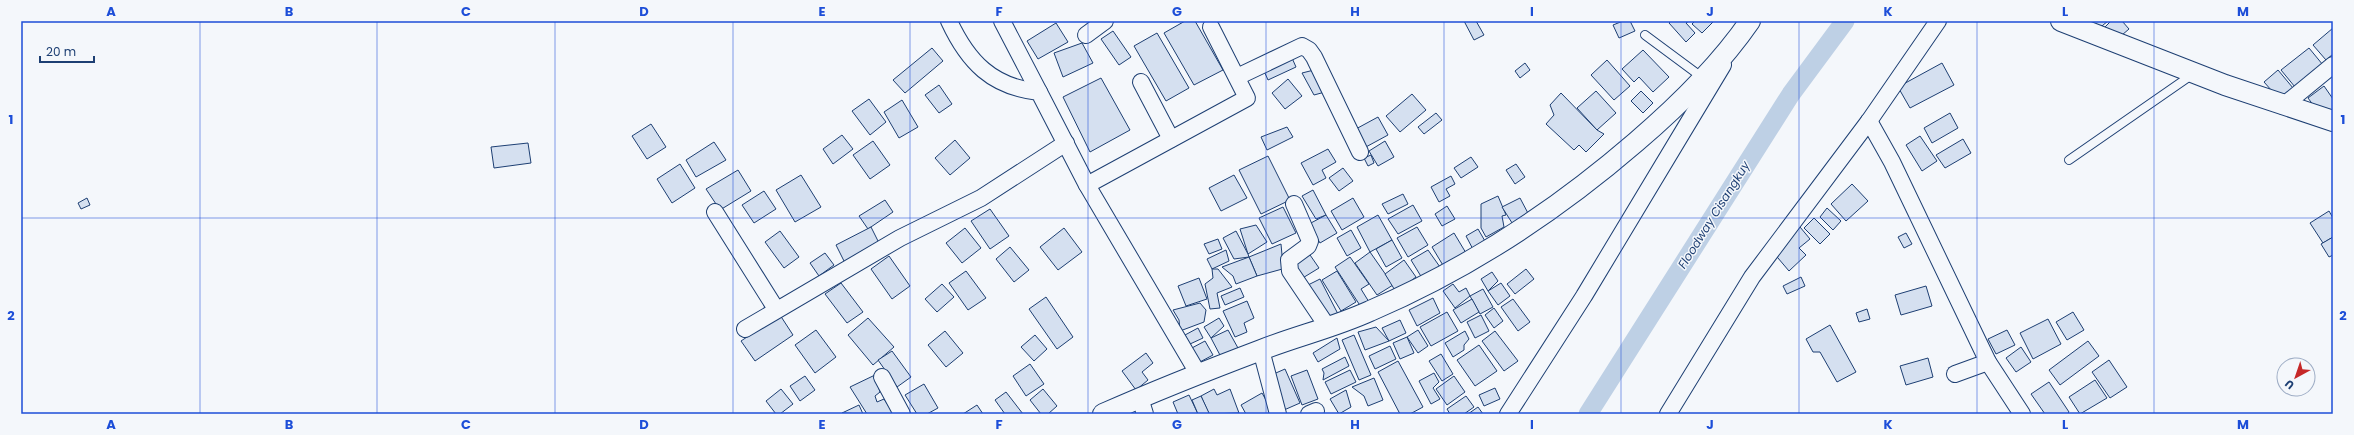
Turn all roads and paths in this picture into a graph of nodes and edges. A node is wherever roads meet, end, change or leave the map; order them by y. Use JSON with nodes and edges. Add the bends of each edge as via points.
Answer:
{"nodes":[{"id":1,"x":949,"y":21,"type":"edge"},
{"id":2,"x":1002,"y":21,"type":"edge"},
{"id":3,"x":1105,"y":21,"type":"edge"},
{"id":4,"x":1750,"y":21,"type":"edge"},
{"id":5,"x":1938,"y":21,"type":"edge"},
{"id":6,"x":2066,"y":22,"type":"edge"},
{"id":7,"x":1211,"y":27,"type":"dead end"},
{"id":8,"x":1645,"y":35,"type":"dead end"},
{"id":9,"x":1086,"y":36,"type":"dead end"},
{"id":10,"x":1739,"y":38,"type":"junction"},
{"id":11,"x":2333,"y":65,"type":"edge"},
{"id":12,"x":2194,"y":73,"type":"junction"},
{"id":13,"x":1237,"y":78,"type":"junction"},
{"id":14,"x":1703,"y":78,"type":"junction"},
{"id":15,"x":1141,"y":82,"type":"dead end"},
{"id":16,"x":1039,"y":92,"type":"junction"},
{"id":17,"x":2283,"y":106,"type":"junction"},
{"id":18,"x":1869,"y":121,"type":"junction"},
{"id":19,"x":2333,"y":121,"type":"edge"},
{"id":20,"x":1171,"y":139,"type":"junction"},
{"id":21,"x":1066,"y":143,"type":"junction"},
{"id":22,"x":1360,"y":152,"type":"dead end"},
{"id":23,"x":2069,"y":160,"type":"dead end"},
{"id":24,"x":1087,"y":185,"type":"junction"},
{"id":25,"x":1294,"y":204,"type":"dead end"},
{"id":26,"x":715,"y":212,"type":"dead end"},
{"id":27,"x":776,"y":309,"type":"junction"},
{"id":28,"x":1327,"y":326,"type":"junction"},
{"id":29,"x":745,"y":329,"type":"dead end"},
{"id":30,"x":1261,"y":350,"type":"junction"},
{"id":31,"x":1988,"y":362,"type":"junction"},
{"id":32,"x":1955,"y":374,"type":"dead end"},
{"id":33,"x":1199,"y":375,"type":"junction"},
{"id":34,"x":882,"y":377,"type":"dead end"},
{"id":35,"x":1143,"y":406,"type":"edge"},
{"id":36,"x":902,"y":414,"type":"edge"},
{"id":37,"x":1104,"y":414,"type":"edge"},
{"id":38,"x":1278,"y":414,"type":"edge"},
{"id":39,"x":1508,"y":414,"type":"edge"},
{"id":40,"x":1668,"y":414,"type":"edge"},
{"id":41,"x":2022,"y":414,"type":"edge"}],
"edges":[{"from":1,"to":16,"type":"street","via":[[961,46],[989,74],[1019,90]]},
{"from":2,"to":16,"type":"street"},
{"from":3,"to":9,"type":"street"},
{"from":4,"to":10,"type":"street"},
{"from":5,"to":18,"type":"street"},
{"from":6,"to":12,"type":"street"},
{"from":7,"to":13,"type":"street"},
{"from":8,"to":14,"type":"lane"},
{"from":10,"to":14,"type":"street"},
{"from":10,"to":39,"type":"street","via":[[1678,142]]},
{"from":11,"to":17,"type":"street"},
{"from":12,"to":17,"type":"street"},
{"from":12,"to":23,"type":"lane"},
{"from":13,"to":20,"type":"street","via":[[1247,98]]},
{"from":13,"to":22,"type":"street","via":[[1302,46],[1307,48],[1314,57]]},
{"from":14,"to":28,"type":"street","via":[[1667,115],[1603,170],[1545,214],[1491,250],[1433,283],[1368,312]]},
{"from":15,"to":20,"type":"street"},
{"from":16,"to":21,"type":"street"},
{"from":17,"to":19,"type":"street"},
{"from":18,"to":31,"type":"street","via":[[1892,162]]},
{"from":18,"to":40,"type":"street","via":[[1752,277]]},
{"from":20,"to":24,"type":"street"},
{"from":21,"to":24,"type":"street"},
{"from":21,"to":27,"type":"street","via":[[981,198],[900,238]]},
{"from":24,"to":33,"type":"street"},
{"from":25,"to":28,"type":"street","via":[[1310,242],[1290,260],[1290,271]]},
{"from":26,"to":27,"type":"street"},
{"from":27,"to":29,"type":"street"},
{"from":28,"to":30,"type":"street"},
{"from":30,"to":33,"type":"street"},
{"from":30,"to":38,"type":"street"},
{"from":31,"to":32,"type":"street"},
{"from":31,"to":41,"type":"street"},
{"from":33,"to":35,"type":"street"},
{"from":34,"to":36,"type":"street"},
{"from":35,"to":37,"type":"street"}]}
